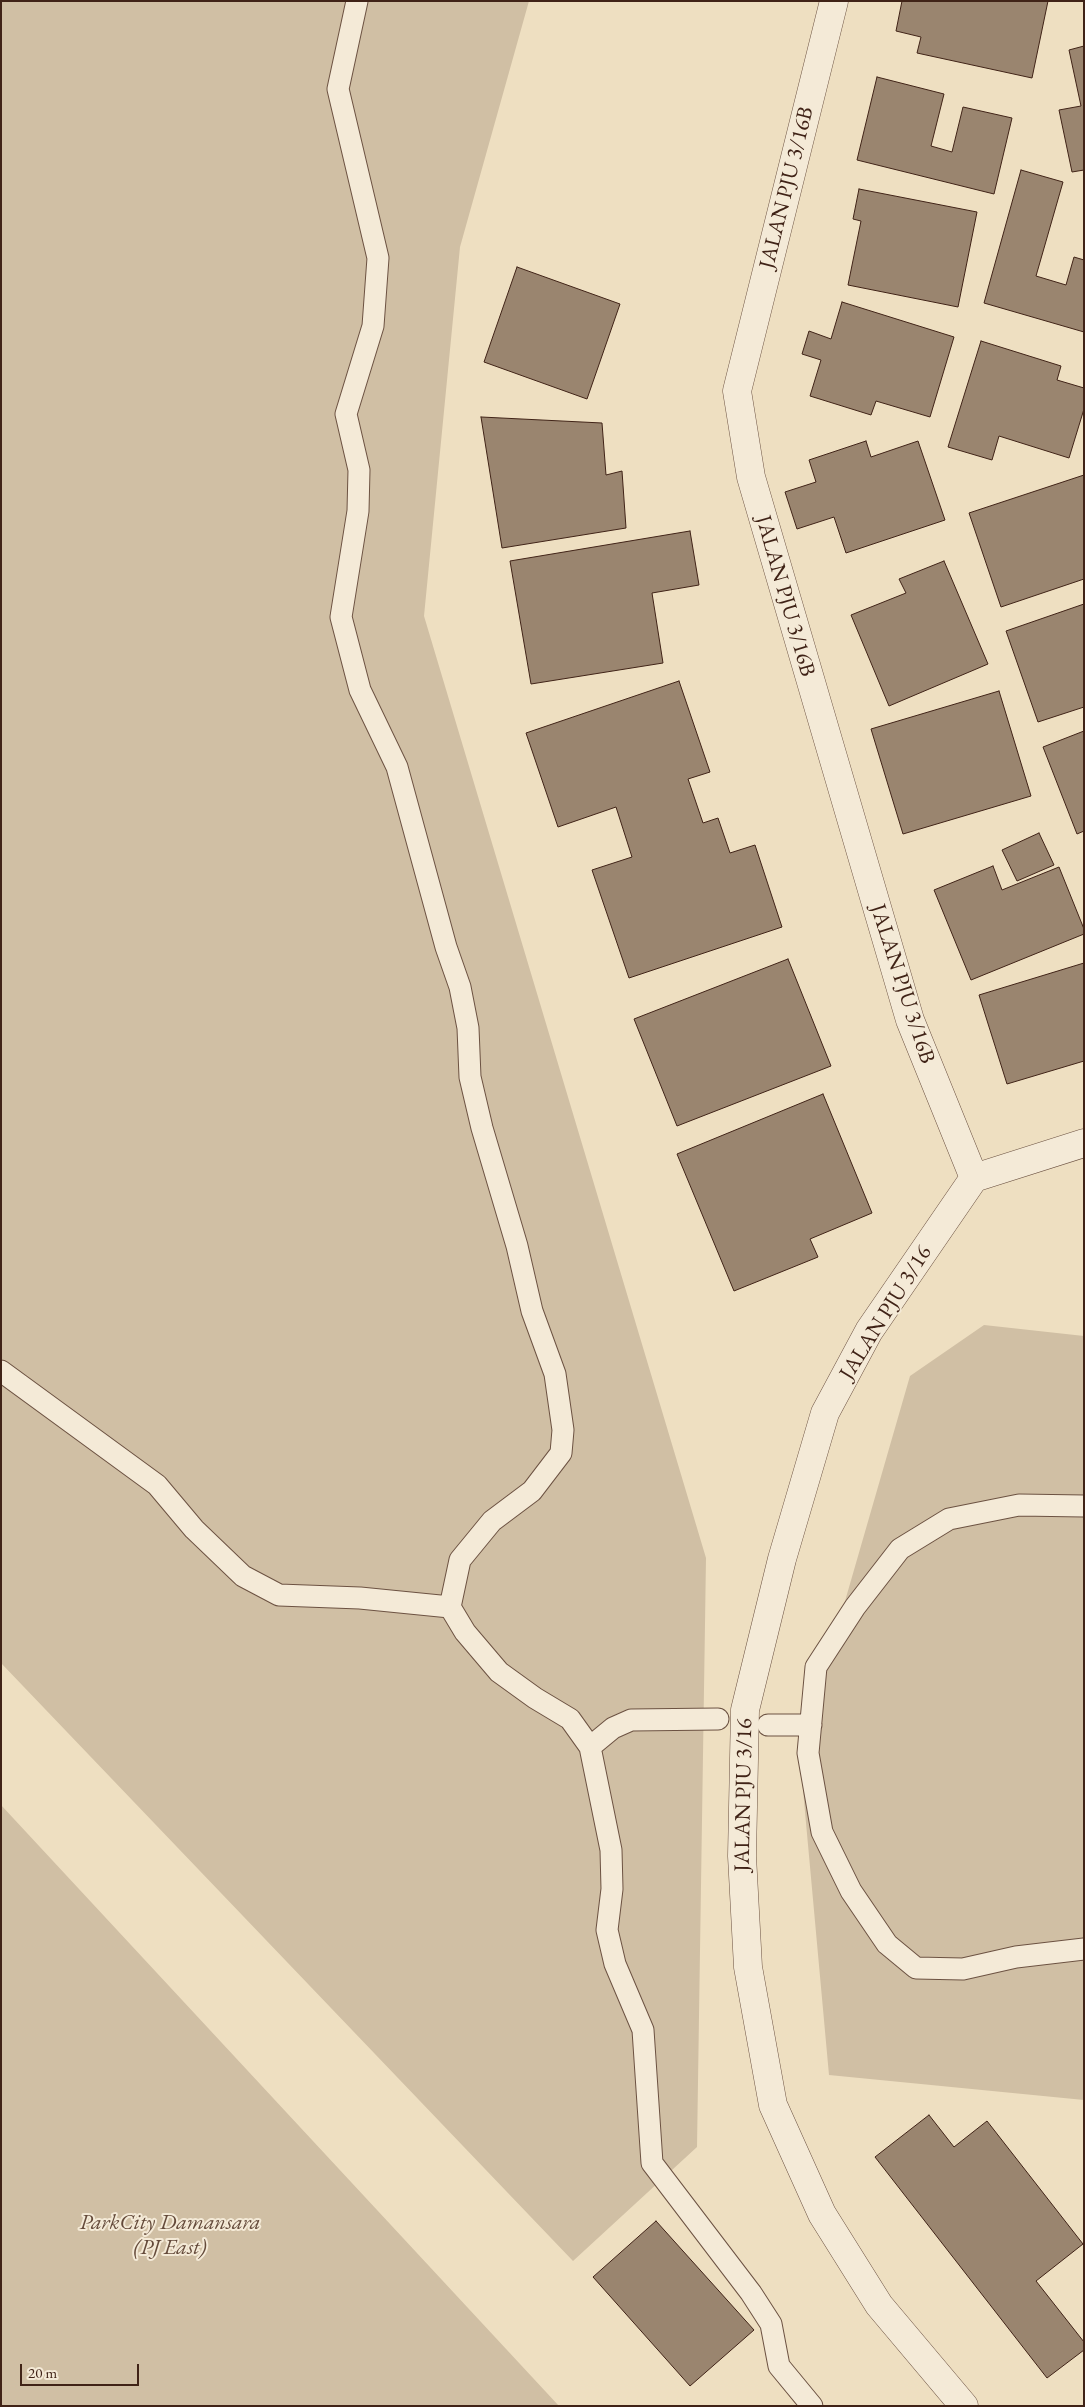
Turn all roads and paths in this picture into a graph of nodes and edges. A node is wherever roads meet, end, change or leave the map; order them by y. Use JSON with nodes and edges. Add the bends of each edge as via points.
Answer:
{"nodes":[{"id":1,"x":358,"y":1,"type":"edge"},
{"id":2,"x":834,"y":1,"type":"edge"},
{"id":3,"x":1084,"y":1143,"type":"edge"},
{"id":4,"x":974,"y":1178,"type":"junction"},
{"id":5,"x":1,"y":1372,"type":"edge"},
{"id":6,"x":1084,"y":1506,"type":"edge"},
{"id":7,"x":450,"y":1607,"type":"junction"},
{"id":8,"x":718,"y":1719,"type":"dead end"},
{"id":9,"x":768,"y":1725,"type":"dead end"},
{"id":10,"x":811,"y":1725,"type":"junction"},
{"id":11,"x":590,"y":1747,"type":"junction"},
{"id":12,"x":1084,"y":1949,"type":"edge"},
{"id":13,"x":812,"y":2406,"type":"edge"},
{"id":14,"x":964,"y":2406,"type":"edge"}],
"edges":[{"from":1,"to":7,"type":"lane","via":[[338,89],[378,258],[373,326],[346,414],[358,470],[358,512],[341,617],[360,690],[397,767],[460,987],[468,1028],[470,1077],[518,1246],[532,1311],[555,1374],[563,1430],[561,1453],[532,1491],[492,1521],[460,1560]]},
{"from":2,"to":4,"type":"street","name":"JALAN PJU 3/16B","via":[[736,391],[751,477],[910,1020]]},
{"from":3,"to":4,"type":"street"},
{"from":4,"to":14,"type":"street","name":"JALAN PJU 3/16","via":[[869,1331],[825,1413],[782,1559],[745,1710],[742,1856],[748,1967],[773,2105],[822,2214],[879,2306]]},
{"from":5,"to":7,"type":"lane","via":[[157,1485],[194,1529],[243,1576],[279,1595],[360,1598]]},
{"from":6,"to":10,"type":"lane","via":[[1019,1504],[949,1519],[900,1549],[855,1607],[816,1667]]},
{"from":7,"to":11,"type":"lane","via":[[465,1632],[500,1672],[570,1719]]},
{"from":8,"to":11,"type":"lane","via":[[631,1720],[612,1728]]},
{"from":9,"to":10,"type":"lane"},
{"from":10,"to":12,"type":"lane","via":[[808,1753],[822,1832],[851,1891],[887,1944],[916,1968],[962,1969],[1016,1957]]},
{"from":11,"to":13,"type":"lane","via":[[611,1850],[608,1930],[615,1964],[643,2030],[652,2163],[751,2293],[771,2324],[779,2366]]}]}
